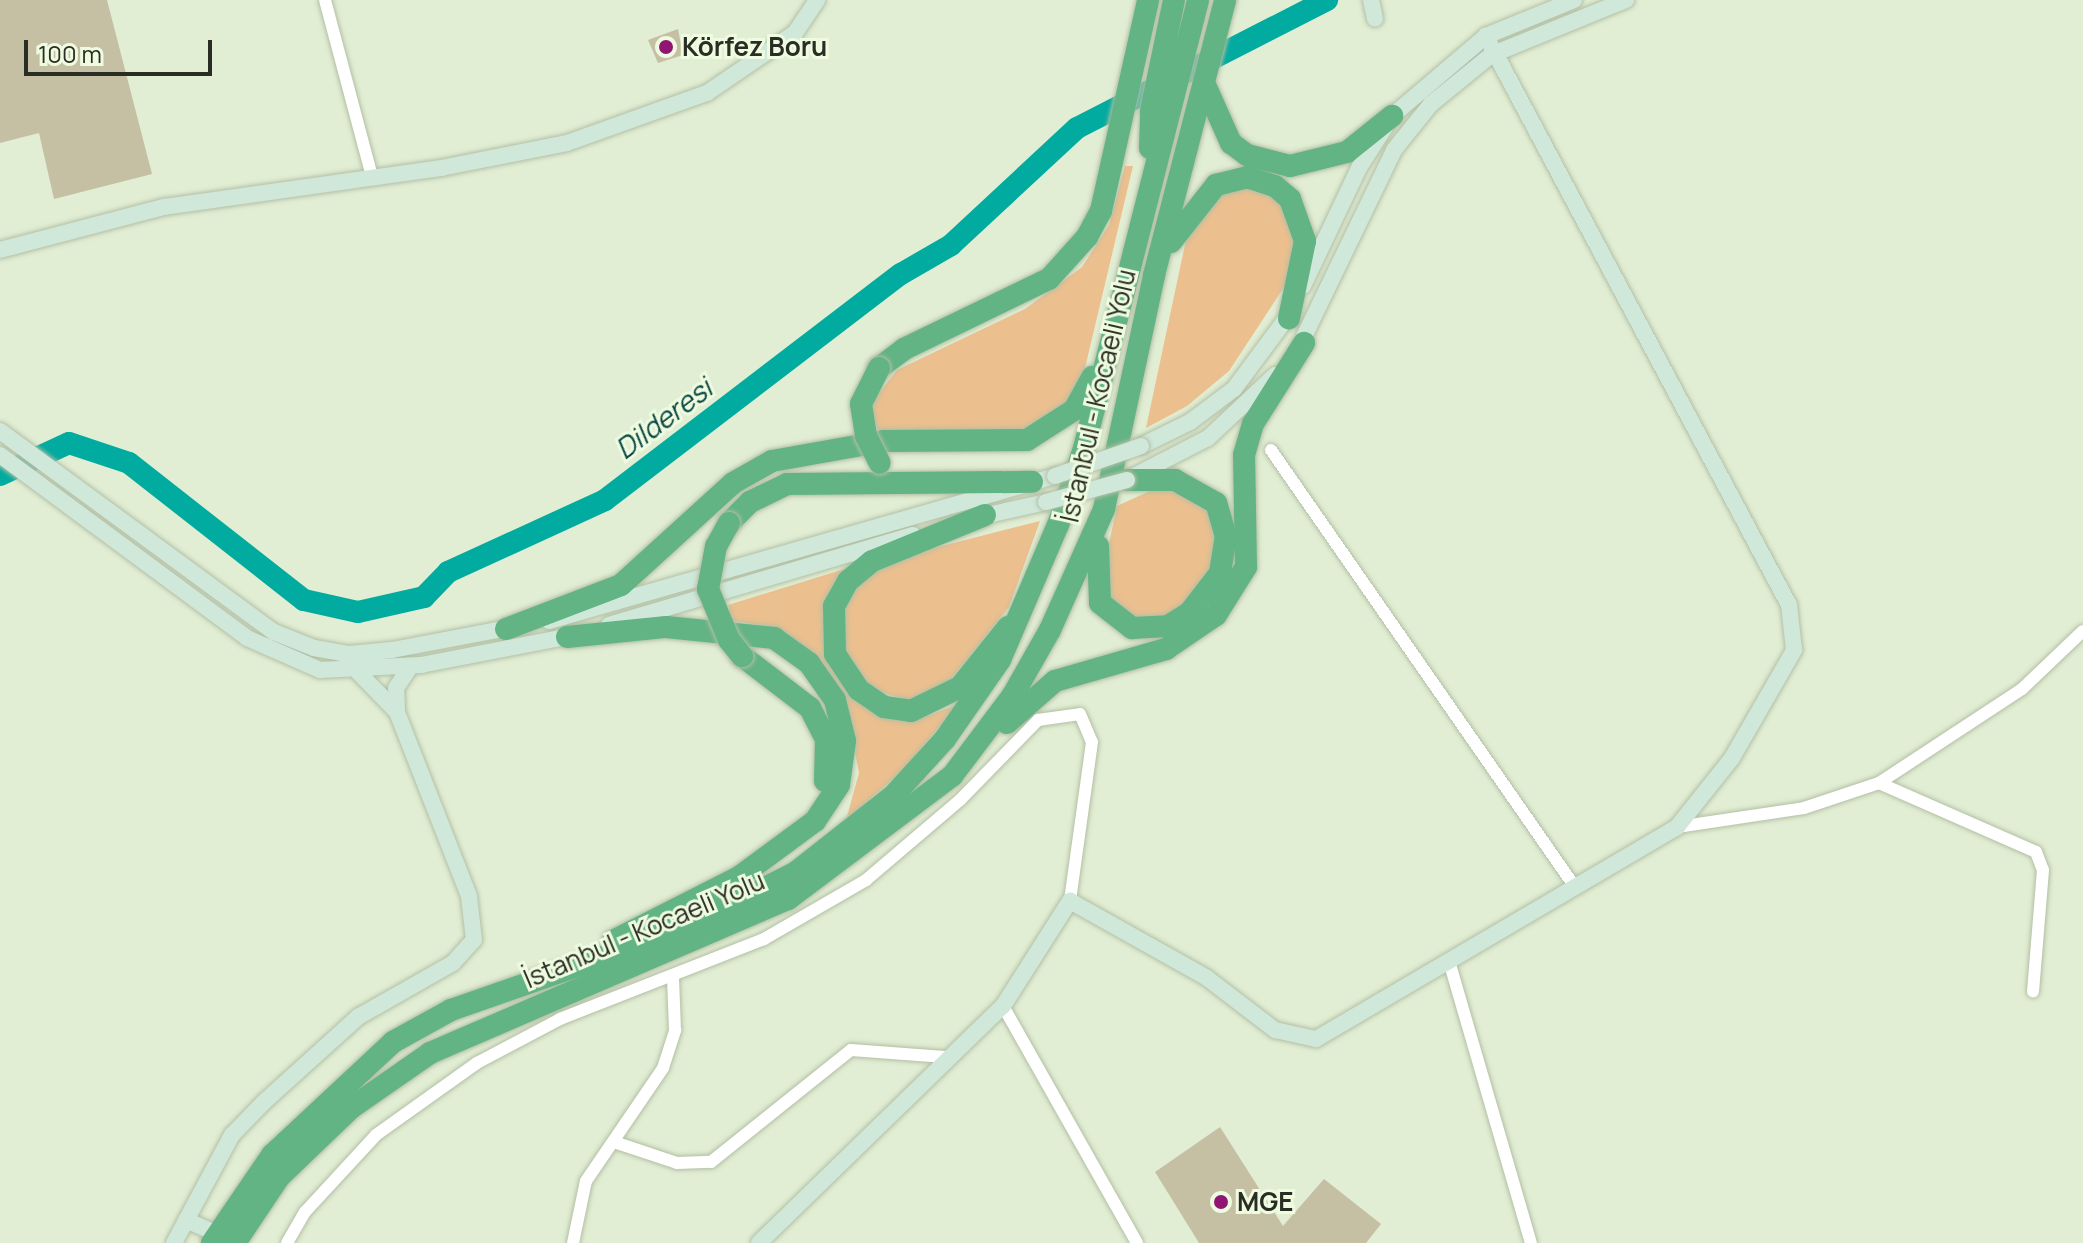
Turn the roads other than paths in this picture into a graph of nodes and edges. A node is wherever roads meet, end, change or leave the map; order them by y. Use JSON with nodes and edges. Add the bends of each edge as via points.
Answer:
{"nodes":[{"id":1,"x":325,"y":0,"type":"edge"},
{"id":2,"x":817,"y":0,"type":"edge"},
{"id":3,"x":1141,"y":0,"type":"edge"},
{"id":4,"x":1148,"y":0,"type":"edge"},
{"id":5,"x":1174,"y":0,"type":"edge"},
{"id":6,"x":1198,"y":0,"type":"edge"},
{"id":7,"x":1371,"y":0,"type":"edge"},
{"id":8,"x":1574,"y":0,"type":"edge"},
{"id":9,"x":1626,"y":0,"type":"edge"},
{"id":10,"x":1224,"y":4,"type":"edge"},
{"id":11,"x":1375,"y":19,"type":"dead end"},
{"id":12,"x":1486,"y":36,"type":"junction"},
{"id":13,"x":1139,"y":47,"type":"junction"},
{"id":14,"x":1491,"y":55,"type":"junction"},
{"id":15,"x":1204,"y":84,"type":"junction"},
{"id":16,"x":1392,"y":116,"type":"junction"},
{"id":17,"x":1158,"y":117,"type":"junction"},
{"id":18,"x":372,"y":177,"type":"junction"},
{"id":19,"x":0,"y":250,"type":"edge"},
{"id":20,"x":1154,"y":275,"type":"junction"},
{"id":21,"x":1289,"y":318,"type":"junction"},
{"id":22,"x":1109,"y":340,"type":"junction"},
{"id":23,"x":1304,"y":343,"type":"junction"},
{"id":24,"x":0,"y":431,"type":"edge"},
{"id":25,"x":1271,"y":450,"type":"dead end"},
{"id":26,"x":0,"y":455,"type":"edge"},
{"id":27,"x":917,"y":479,"type":"junction"},
{"id":28,"x":1127,"y":480,"type":"junction"},
{"id":29,"x":1032,"y":482,"type":"junction"},
{"id":30,"x":1104,"y":509,"type":"junction"},
{"id":31,"x":985,"y":515,"type":"junction"},
{"id":32,"x":1027,"y":605,"type":"junction"},
{"id":33,"x":506,"y":629,"type":"junction"},
{"id":34,"x":2083,"y":631,"type":"edge"},
{"id":35,"x":567,"y":637,"type":"junction"},
{"id":36,"x":410,"y":667,"type":"junction"},
{"id":37,"x":358,"y":672,"type":"junction"},
{"id":38,"x":397,"y":712,"type":"junction"},
{"id":39,"x":952,"y":776,"type":"junction"},
{"id":40,"x":1879,"y":783,"type":"junction"},
{"id":41,"x":1677,"y":827,"type":"junction"},
{"id":42,"x":758,"y":864,"type":"junction"},
{"id":43,"x":1575,"y":887,"type":"junction"},
{"id":44,"x":1070,"y":901,"type":"junction"},
{"id":45,"x":1449,"y":961,"type":"junction"},
{"id":46,"x":551,"y":972,"type":"junction"},
{"id":47,"x":673,"y":978,"type":"junction"},
{"id":48,"x":2033,"y":992,"type":"dead end"},
{"id":49,"x":1003,"y":1006,"type":"junction"},
{"id":50,"x":945,"y":1057,"type":"junction"},
{"id":51,"x":617,"y":1143,"type":"junction"},
{"id":52,"x":186,"y":1220,"type":"junction"},
{"id":53,"x":222,"y":1240,"type":"edge"},
{"id":54,"x":174,"y":1243,"type":"edge"},
{"id":55,"x":287,"y":1243,"type":"edge"},
{"id":56,"x":573,"y":1243,"type":"edge"},
{"id":57,"x":759,"y":1243,"type":"edge"},
{"id":58,"x":1137,"y":1243,"type":"edge"},
{"id":59,"x":1531,"y":1243,"type":"edge"}],
"edges":[{"from":1,"to":18,"type":"street"},
{"from":2,"to":18,"type":"main road","via":[[795,33],[707,93],[567,143]]},
{"from":3,"to":13,"type":"highway"},
{"from":4,"to":13,"type":"highway"},
{"from":5,"to":17,"type":"highway"},
{"from":6,"to":17,"type":"highway"},
{"from":7,"to":11,"type":"main road"},
{"from":8,"to":12,"type":"main road"},
{"from":9,"to":14,"type":"main road"},
{"from":10,"to":15,"type":"highway","name":"İstanbul - Kocaeli Yolu"},
{"from":12,"to":14,"type":"main road"},
{"from":12,"to":16,"type":"main road"},
{"from":13,"to":27,"type":"highway","bridge":true,"via":[[1109,176],[1087,237],[1049,279],[904,349],[879,368],[861,404],[866,436],[880,463]]},
{"from":14,"to":23,"type":"main road","via":[[1431,104],[1394,150]]},
{"from":14,"to":41,"type":"main road","via":[[1789,605],[1794,650],[1732,758]]},
{"from":15,"to":16,"type":"highway","via":[[1231,143],[1247,155],[1290,166],[1347,152]]},
{"from":15,"to":20,"type":"highway","name":"İstanbul - Kocaeli Yolu"},
{"from":16,"to":21,"type":"main road","via":[[1359,168]]},
{"from":17,"to":22,"type":"highway","via":[[1149,182]]},
{"from":18,"to":19,"type":"main road","via":[[164,207]]},
{"from":20,"to":21,"type":"highway","via":[[1200,199],[1231,178],[1263,179],[1290,199],[1305,241]]},
{"from":20,"to":30,"type":"highway","name":"İstanbul - Kocaeli Yolu"},
{"from":21,"to":29,"type":"main road","bridge":true,"via":[[1234,389],[1190,422],[1141,446]]},
{"from":22,"to":32,"type":"highway","via":[[1084,448]]},
{"from":22,"to":33,"type":"highway","via":[[1074,410],[1027,440],[884,441],[772,461],[733,483],[621,585]]},
{"from":23,"to":28,"type":"main road","via":[[1208,438]]},
{"from":23,"to":39,"type":"highway","via":[[1253,424],[1244,455],[1250,518],[1246,567],[1216,615],[1166,649],[1055,681]]},
{"from":24,"to":33,"type":"main road","via":[[274,632],[314,648],[349,654],[392,650]]},
{"from":25,"to":43,"type":"street"},
{"from":26,"to":37,"type":"main road","via":[[247,638],[320,670]]},
{"from":27,"to":29,"type":"highway"},
{"from":27,"to":42,"type":"highway","bridge":true,"via":[[787,484],[750,502],[716,546],[708,589],[729,640],[810,708],[829,757],[814,806]]},
{"from":28,"to":30,"type":"highway","via":[[1193,485],[1216,503],[1224,519],[1220,573],[1190,612],[1147,631],[1109,615],[1095,571]]},
{"from":28,"to":31,"type":"main road","bridge":true},
{"from":29,"to":33,"type":"main road","via":[[590,613]]},
{"from":30,"to":39,"type":"highway","name":"İstanbul - Kocaeli Yolu","via":[[1080,573],[1035,656]]},
{"from":31,"to":32,"type":"highway","via":[[872,561],[848,581],[834,606],[835,654],[859,690],[884,707],[911,711],[960,687]]},
{"from":31,"to":35,"type":"main road"},
{"from":32,"to":46,"type":"highway","via":[[1000,660],[945,739],[838,844],[681,930]]},
{"from":34,"to":40,"type":"street","via":[[2022,689]]},
{"from":35,"to":36,"type":"main road"},
{"from":35,"to":42,"type":"highway","via":[[666,627],[744,631],[774,638],[809,663],[835,700],[845,741],[839,785],[815,821]]},
{"from":36,"to":37,"type":"main road"},
{"from":36,"to":38,"type":"main road","via":[[396,688]]},
{"from":37,"to":38,"type":"main road"},
{"from":38,"to":52,"type":"main road","via":[[469,896],[474,940],[453,963],[358,1017],[303,1064],[232,1135]]},
{"from":39,"to":53,"type":"highway","name":"İstanbul - Kocaeli Yolu","via":[[788,899],[430,1053],[351,1108]]},
{"from":40,"to":41,"type":"street","via":[[1804,808]]},
{"from":40,"to":48,"type":"street","via":[[2036,852],[2043,870]]},
{"from":41,"to":43,"type":"main road"},
{"from":42,"to":46,"type":"highway"},
{"from":43,"to":45,"type":"main road"},
{"from":44,"to":45,"type":"main road","via":[[1207,978],[1275,1030],[1316,1039]]},
{"from":44,"to":47,"type":"street","via":[[1092,742],[1080,714],[1038,720],[960,800],[866,880],[764,939]]},
{"from":44,"to":49,"type":"main road"},
{"from":45,"to":59,"type":"street"},
{"from":46,"to":53,"type":"highway","via":[[451,1010],[393,1042],[272,1155]]},
{"from":47,"to":51,"type":"street","via":[[675,1030],[663,1068]]},
{"from":47,"to":55,"type":"street","via":[[560,1019],[477,1063],[376,1135],[305,1212]]},
{"from":49,"to":50,"type":"main road"},
{"from":49,"to":58,"type":"street"},
{"from":50,"to":51,"type":"street","via":[[851,1050],[711,1162],[677,1163]]},
{"from":50,"to":57,"type":"main road"},
{"from":51,"to":56,"type":"street","via":[[586,1181]]},
{"from":52,"to":53,"type":"main road"},
{"from":52,"to":54,"type":"main road"}]}
